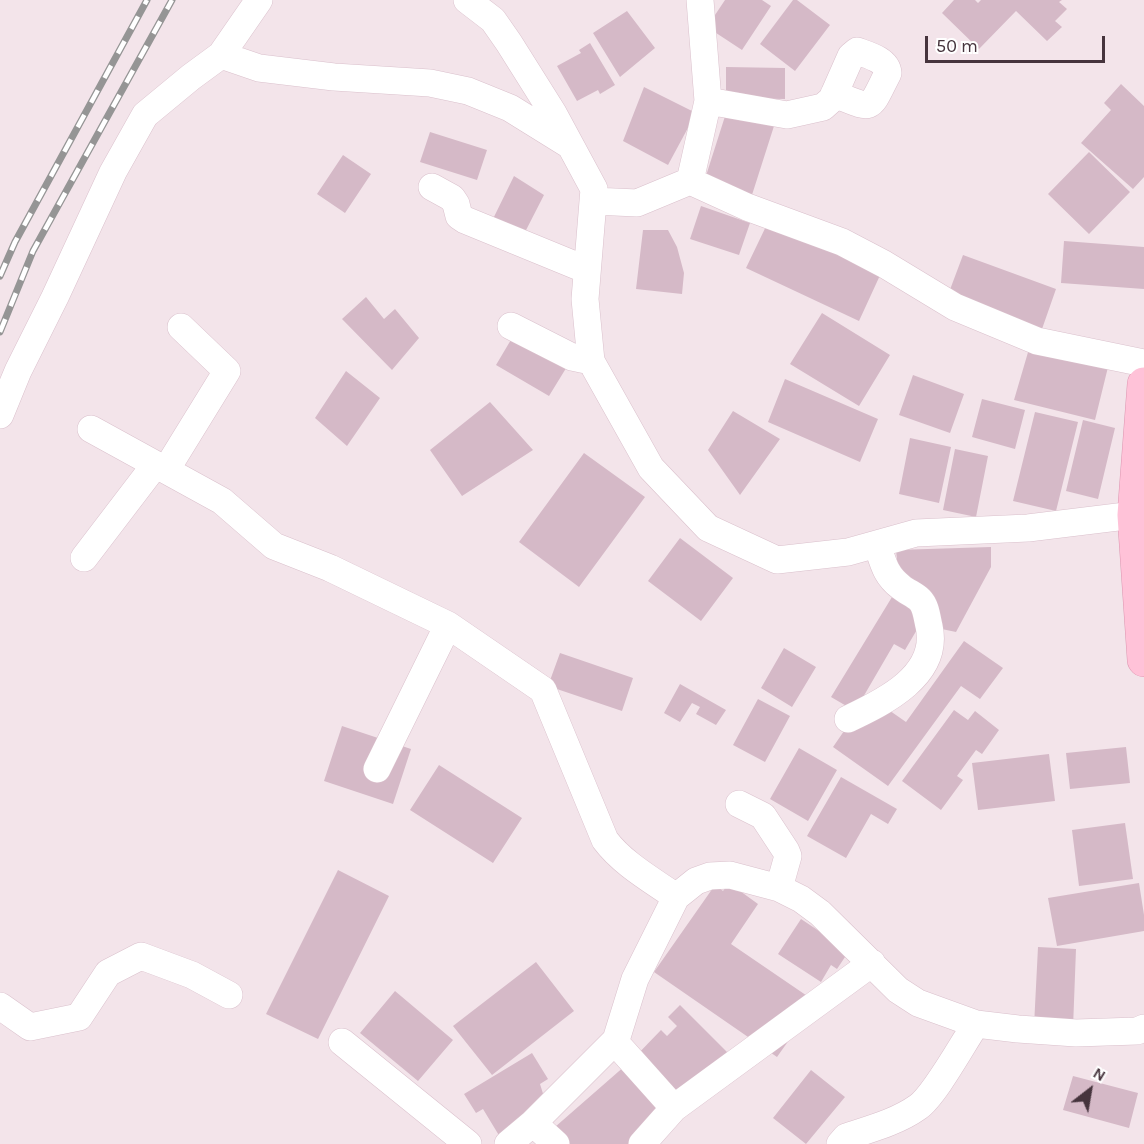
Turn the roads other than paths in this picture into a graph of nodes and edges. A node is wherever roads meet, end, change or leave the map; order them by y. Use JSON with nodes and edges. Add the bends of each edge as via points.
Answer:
{"nodes":[{"id":1,"x":259,"y":0,"type":"edge"},
{"id":2,"x":467,"y":0,"type":"edge"},
{"id":3,"x":700,"y":0,"type":"edge"},
{"id":4,"x":221,"y":55,"type":"junction"},
{"id":5,"x":834,"y":94,"type":"dead end"},
{"id":6,"x":708,"y":101,"type":"junction"},
{"id":7,"x":569,"y":144,"type":"junction"},
{"id":8,"x":690,"y":182,"type":"junction"},
{"id":9,"x":432,"y":187,"type":"dead end"},
{"id":10,"x":593,"y":201,"type":"junction"},
{"id":11,"x":587,"y":270,"type":"junction"},
{"id":12,"x":511,"y":326,"type":"dead end"},
{"id":13,"x":181,"y":327,"type":"dead end"},
{"id":14,"x":591,"y":361,"type":"junction"},
{"id":15,"x":1144,"y":363,"type":"edge"},
{"id":16,"x":1144,"y":384,"type":"edge"},
{"id":17,"x":0,"y":415,"type":"edge"},
{"id":18,"x":91,"y":429,"type":"dead end"},
{"id":19,"x":160,"y":467,"type":"junction"},
{"id":20,"x":1134,"y":515,"type":"junction"},
{"id":21,"x":877,"y":544,"type":"junction"},
{"id":22,"x":84,"y":558,"type":"dead end"},
{"id":23,"x":448,"y":625,"type":"junction"},
{"id":24,"x":1144,"y":648,"type":"edge"},
{"id":25,"x":848,"y":719,"type":"dead end"},
{"id":26,"x":377,"y":769,"type":"dead end"},
{"id":27,"x":739,"y":804,"type":"dead end"},
{"id":28,"x":779,"y":888,"type":"junction"},
{"id":29,"x":676,"y":897,"type":"junction"},
{"id":30,"x":872,"y":963,"type":"junction"},
{"id":31,"x":229,"y":995,"type":"dead end"},
{"id":32,"x":0,"y":1006,"type":"edge"},
{"id":33,"x":976,"y":1024,"type":"junction"},
{"id":34,"x":1144,"y":1028,"type":"edge"},
{"id":35,"x":342,"y":1042,"type":"dead end"},
{"id":36,"x":615,"y":1042,"type":"junction"},
{"id":37,"x":674,"y":1108,"type":"junction"},
{"id":38,"x":533,"y":1123,"type":"junction"},
{"id":39,"x":468,"y":1144,"type":"edge"},
{"id":40,"x":508,"y":1144,"type":"edge"},
{"id":41,"x":556,"y":1144,"type":"edge"},
{"id":42,"x":642,"y":1144,"type":"edge"},
{"id":43,"x":840,"y":1144,"type":"edge"}],
"edges":[{"from":1,"to":4,"type":"street"},
{"from":2,"to":7,"type":"street","via":[[493,20]]},
{"from":3,"to":6,"type":"street"},
{"from":4,"to":7,"type":"street","via":[[259,68],[430,82],[468,91],[510,108]]},
{"from":4,"to":17,"type":"street","via":[[145,115],[113,172]]},
{"from":5,"to":6,"type":"street","via":[[824,107],[787,115]]},
{"from":6,"to":8,"type":"street"},
{"from":7,"to":10,"type":"street","via":[[594,189]]},
{"from":8,"to":10,"type":"street","via":[[638,203]]},
{"from":8,"to":15,"type":"street","via":[[843,242],[955,307],[1037,341]]},
{"from":9,"to":11,"type":"street","via":[[452,198],[459,216],[465,220]]},
{"from":10,"to":11,"type":"street"},
{"from":11,"to":14,"type":"street","via":[[585,299]]},
{"from":12,"to":14,"type":"street","via":[[572,357]]},
{"from":13,"to":19,"type":"street","via":[[227,371]]},
{"from":14,"to":21,"type":"street","via":[[651,468],[708,528],[777,560],[848,552]]},
{"from":16,"to":20,"type":"street"},
{"from":18,"to":19,"type":"street"},
{"from":19,"to":22,"type":"street"},
{"from":19,"to":23,"type":"street","via":[[222,501],[274,546],[330,568]]},
{"from":20,"to":21,"type":"street","via":[[1028,528],[916,533]]},
{"from":20,"to":24,"type":"street"},
{"from":21,"to":25,"type":"street","via":[[887,575],[921,600],[931,634],[930,650],[904,688]]},
{"from":23,"to":26,"type":"street"},
{"from":23,"to":29,"type":"street","via":[[543,690],[605,840],[622,858]]},
{"from":27,"to":28,"type":"street","via":[[763,816],[786,851]]},
{"from":28,"to":29,"type":"street","via":[[730,875],[710,876],[696,881]]},
{"from":28,"to":30,"type":"street","via":[[820,913]]},
{"from":29,"to":36,"type":"street","via":[[635,979]]},
{"from":30,"to":33,"type":"street","via":[[898,990],[918,1003]]},
{"from":30,"to":37,"type":"street"},
{"from":31,"to":32,"type":"street","via":[[192,975],[141,956],[108,974],[79,1017],[30,1027]]},
{"from":33,"to":34,"type":"street","via":[[1076,1033]]},
{"from":33,"to":43,"type":"street","via":[[921,1106],[905,1116],[846,1137]]},
{"from":35,"to":39,"type":"street"},
{"from":36,"to":37,"type":"street"},
{"from":36,"to":38,"type":"street"},
{"from":37,"to":42,"type":"street"},
{"from":38,"to":40,"type":"street"},
{"from":38,"to":41,"type":"street"}]}
